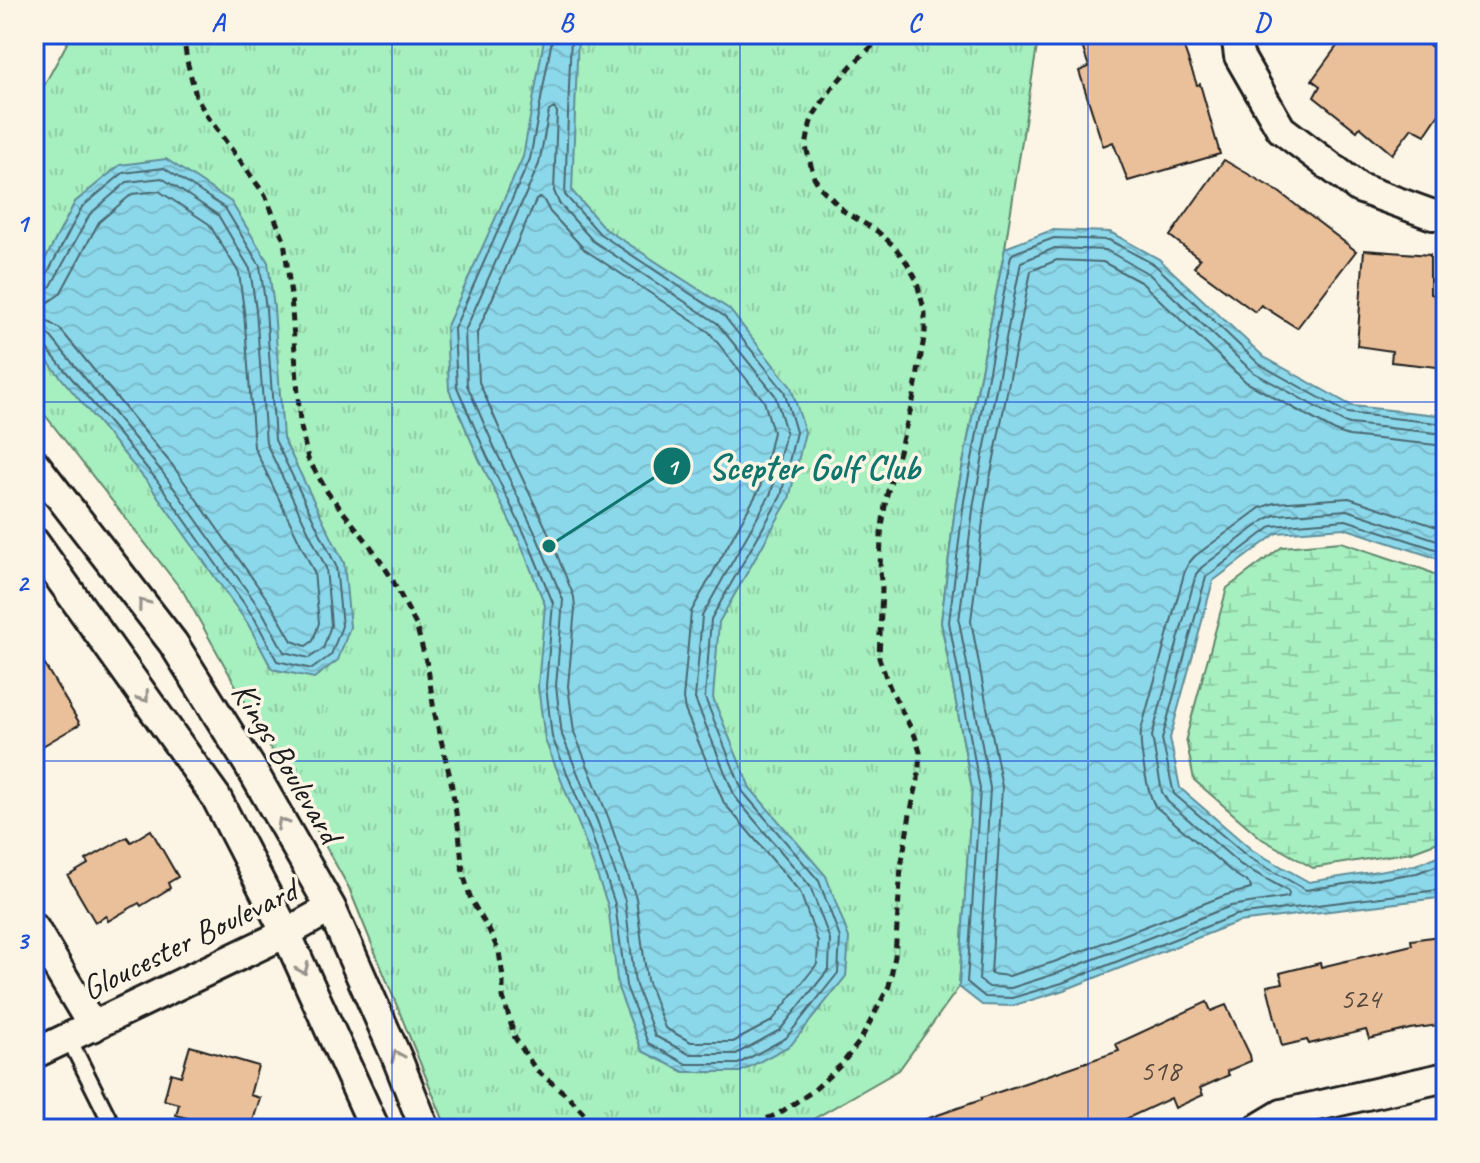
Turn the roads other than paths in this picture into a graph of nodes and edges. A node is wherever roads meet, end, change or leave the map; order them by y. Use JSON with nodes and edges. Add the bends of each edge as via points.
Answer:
{"nodes":[{"id":1,"x":1236,"y":34,"type":"edge"},
{"id":2,"x":1446,"y":214,"type":"edge"},
{"id":3,"x":34,"y":463,"type":"edge"},
{"id":4,"x":34,"y":542,"type":"edge"},
{"id":5,"x":331,"y":908,"type":"junction"},
{"id":6,"x":34,"y":928,"type":"edge"},
{"id":7,"x":286,"y":933,"type":"junction"},
{"id":8,"x":81,"y":1033,"type":"junction"},
{"id":9,"x":34,"y":1054,"type":"edge"},
{"id":10,"x":1446,"y":1077,"type":"edge"},
{"id":11,"x":114,"y":1129,"type":"edge"},
{"id":12,"x":375,"y":1129,"type":"edge"},
{"id":13,"x":425,"y":1129,"type":"edge"},
{"id":14,"x":1257,"y":1129,"type":"edge"}],
"edges":[{"from":1,"to":2,"type":"street","via":[[1239,56],[1281,129],[1359,188],[1433,215]]},
{"from":5,"to":3,"type":"street","name":"Kings Boulevard","one_way":true,"via":[[173,643]]},
{"from":4,"to":7,"type":"street","one_way":true,"via":[[216,797]]},
{"from":5,"to":7,"type":"street","name":"Gloucester Boulevard"},
{"from":13,"to":5,"type":"street","name":"Kings Boulevard","one_way":true},
{"from":6,"to":8,"type":"street"},
{"from":7,"to":8,"type":"street","name":"Gloucester Boulevard"},
{"from":7,"to":12,"type":"street","one_way":true},
{"from":8,"to":9,"type":"street","name":"Gloucester Boulevard"},
{"from":8,"to":11,"type":"lane"},
{"from":10,"to":14,"type":"street","via":[[1282,1114]]}]}
